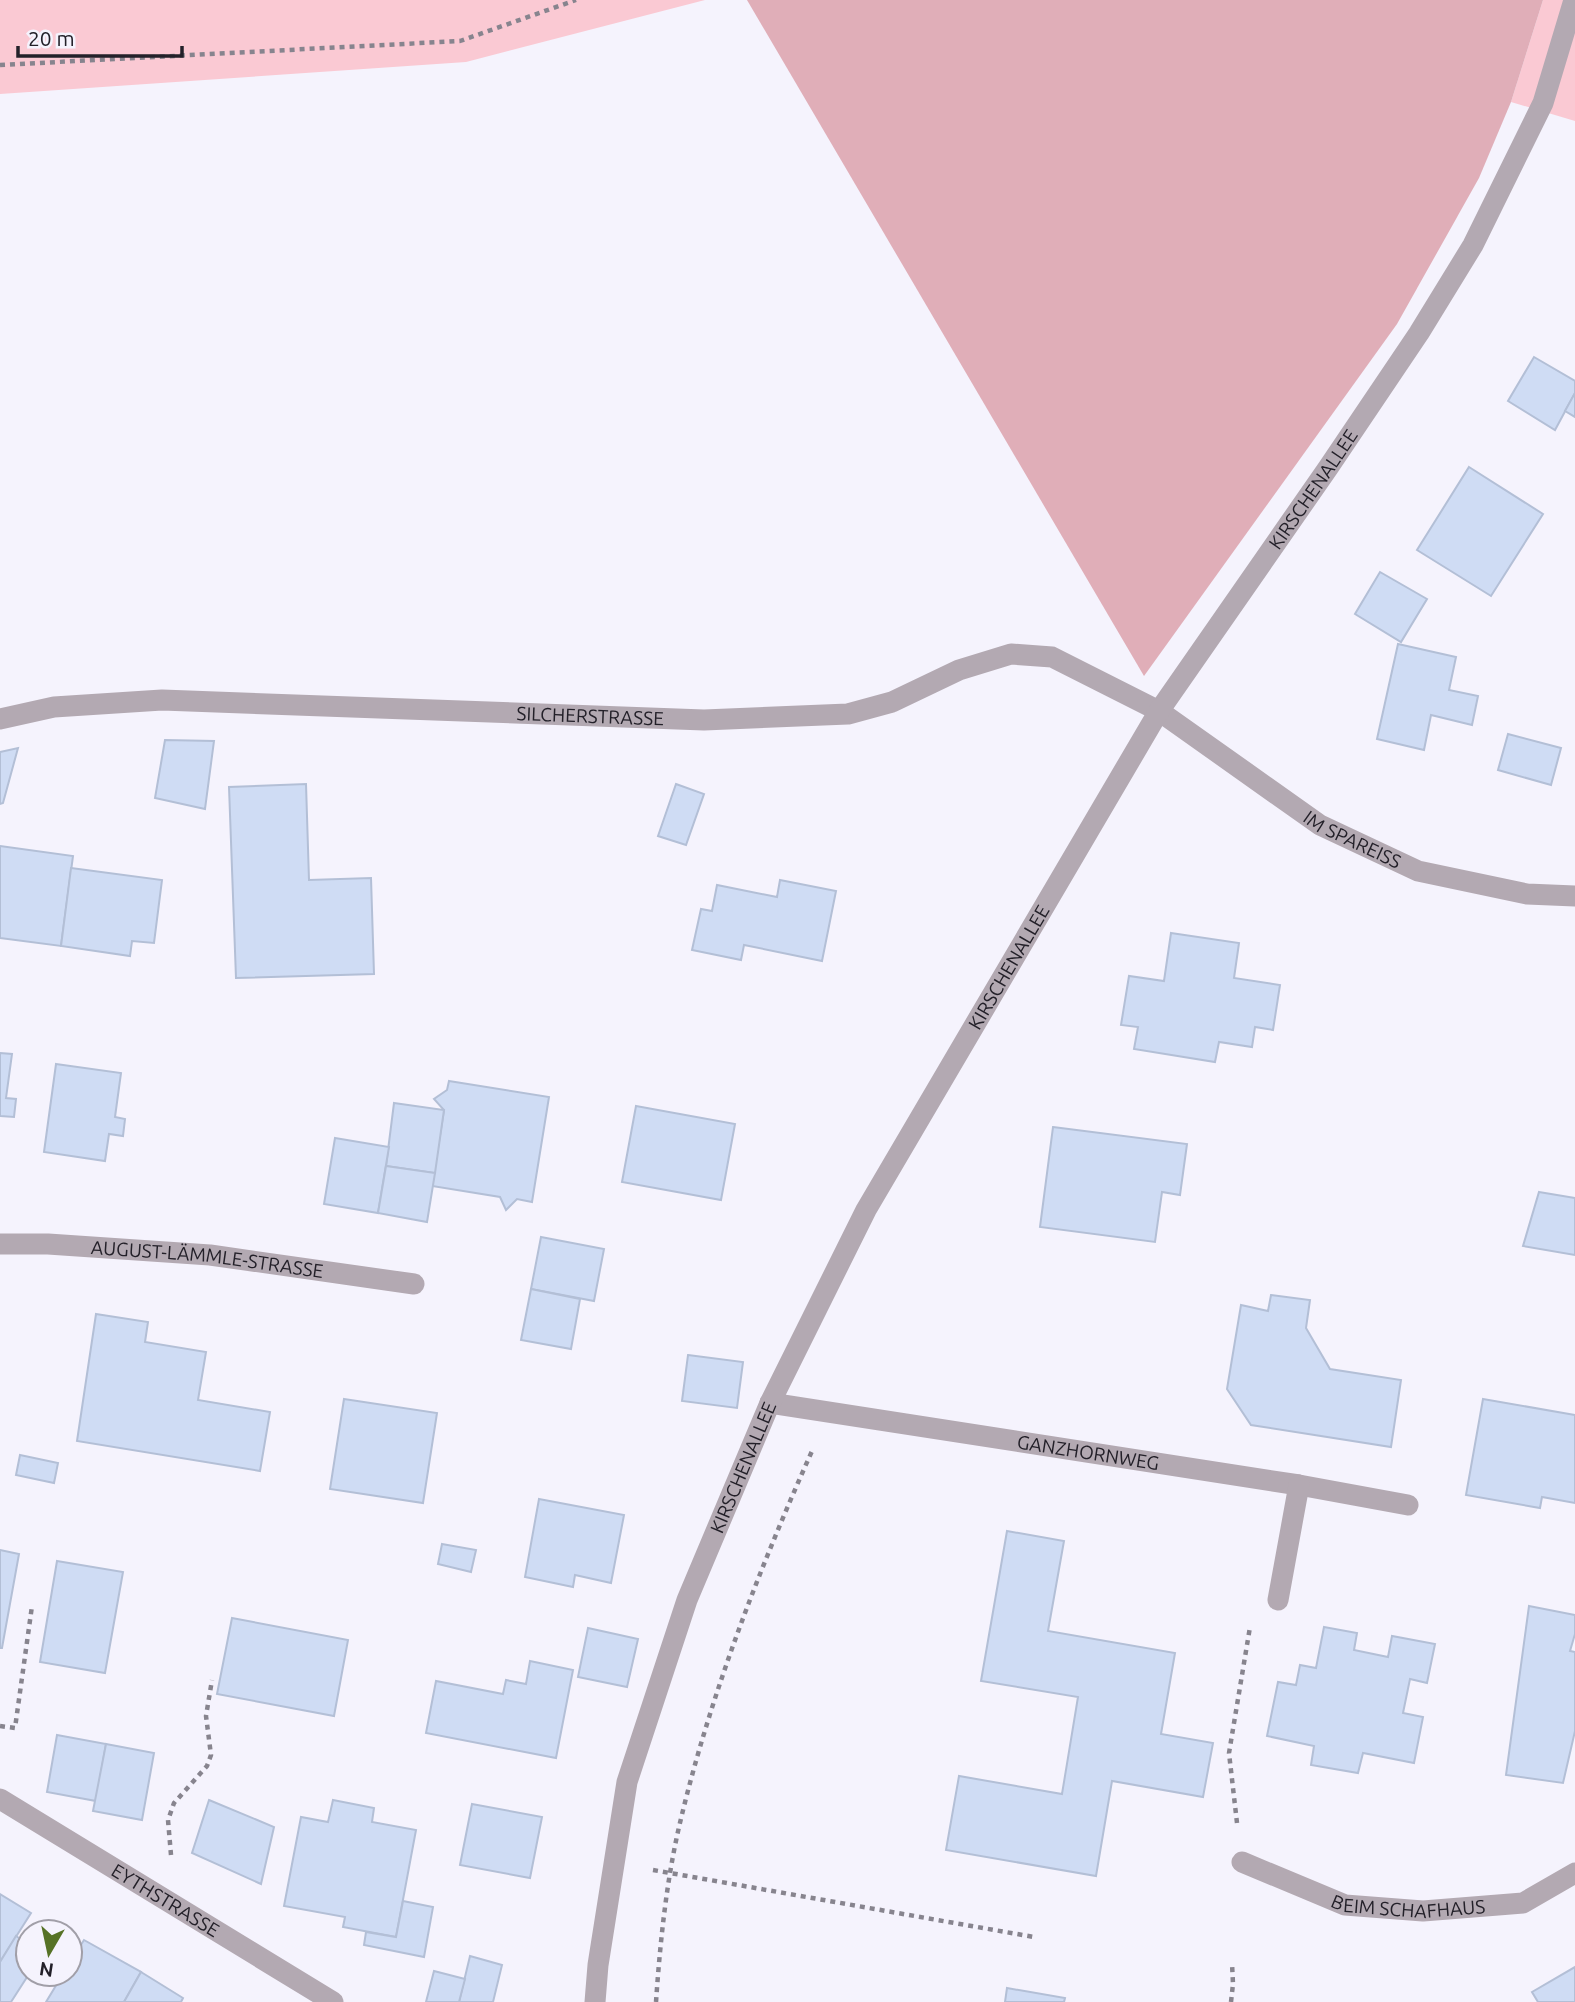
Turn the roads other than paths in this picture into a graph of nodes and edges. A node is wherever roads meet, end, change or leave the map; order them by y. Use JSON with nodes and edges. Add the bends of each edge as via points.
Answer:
{"nodes":[{"id":1,"x":1574,"y":0,"type":"edge"},
{"id":2,"x":1158,"y":711,"type":"junction"},
{"id":3,"x":0,"y":719,"type":"edge"},
{"id":4,"x":1575,"y":896,"type":"edge"},
{"id":5,"x":0,"y":1244,"type":"edge"},
{"id":6,"x":414,"y":1284,"type":"dead end"},
{"id":7,"x":769,"y":1403,"type":"junction"},
{"id":8,"x":1299,"y":1485,"type":"junction"},
{"id":9,"x":1408,"y":1505,"type":"dead end"},
{"id":10,"x":1278,"y":1600,"type":"dead end"},
{"id":11,"x":0,"y":1798,"type":"edge"},
{"id":12,"x":1242,"y":1862,"type":"road end"},
{"id":13,"x":1575,"y":1873,"type":"edge"},
{"id":14,"x":333,"y":2002,"type":"edge"},
{"id":15,"x":595,"y":2002,"type":"edge"}],
"edges":[{"from":1,"to":2,"type":"street","name":"KIRSCHENALLEE","via":[[1543,103],[1473,245],[1419,333]]},
{"from":2,"to":3,"type":"street","name":"SILCHERSTRASSE","via":[[1052,657],[1011,654],[959,670],[892,702],[848,714],[704,720],[162,701],[54,707]]},
{"from":2,"to":4,"type":"street","name":"IM SPAREISS","via":[[1320,825],[1418,871],[1527,894]]},
{"from":2,"to":7,"type":"street","name":"KIRSCHENALLEE","via":[[866,1210]]},
{"from":5,"to":6,"type":"street","name":"AUGUST-LÄMMLE-STRASSE","via":[[210,1255]]},
{"from":7,"to":8,"type":"street","name":"GANZHORNWEG"},
{"from":7,"to":15,"type":"street","name":"KIRSCHENALLEE","via":[[687,1600],[627,1782]]},
{"from":8,"to":9,"type":"street","name":"GANZHORNWEG"},
{"from":8,"to":10,"type":"street"},
{"from":11,"to":14,"type":"street","name":"EYTHSTRASSE"},
{"from":12,"to":13,"type":"street","name":"BEIM SCHAFHAUS","via":[[1345,1905],[1423,1911],[1522,1903]]}]}
